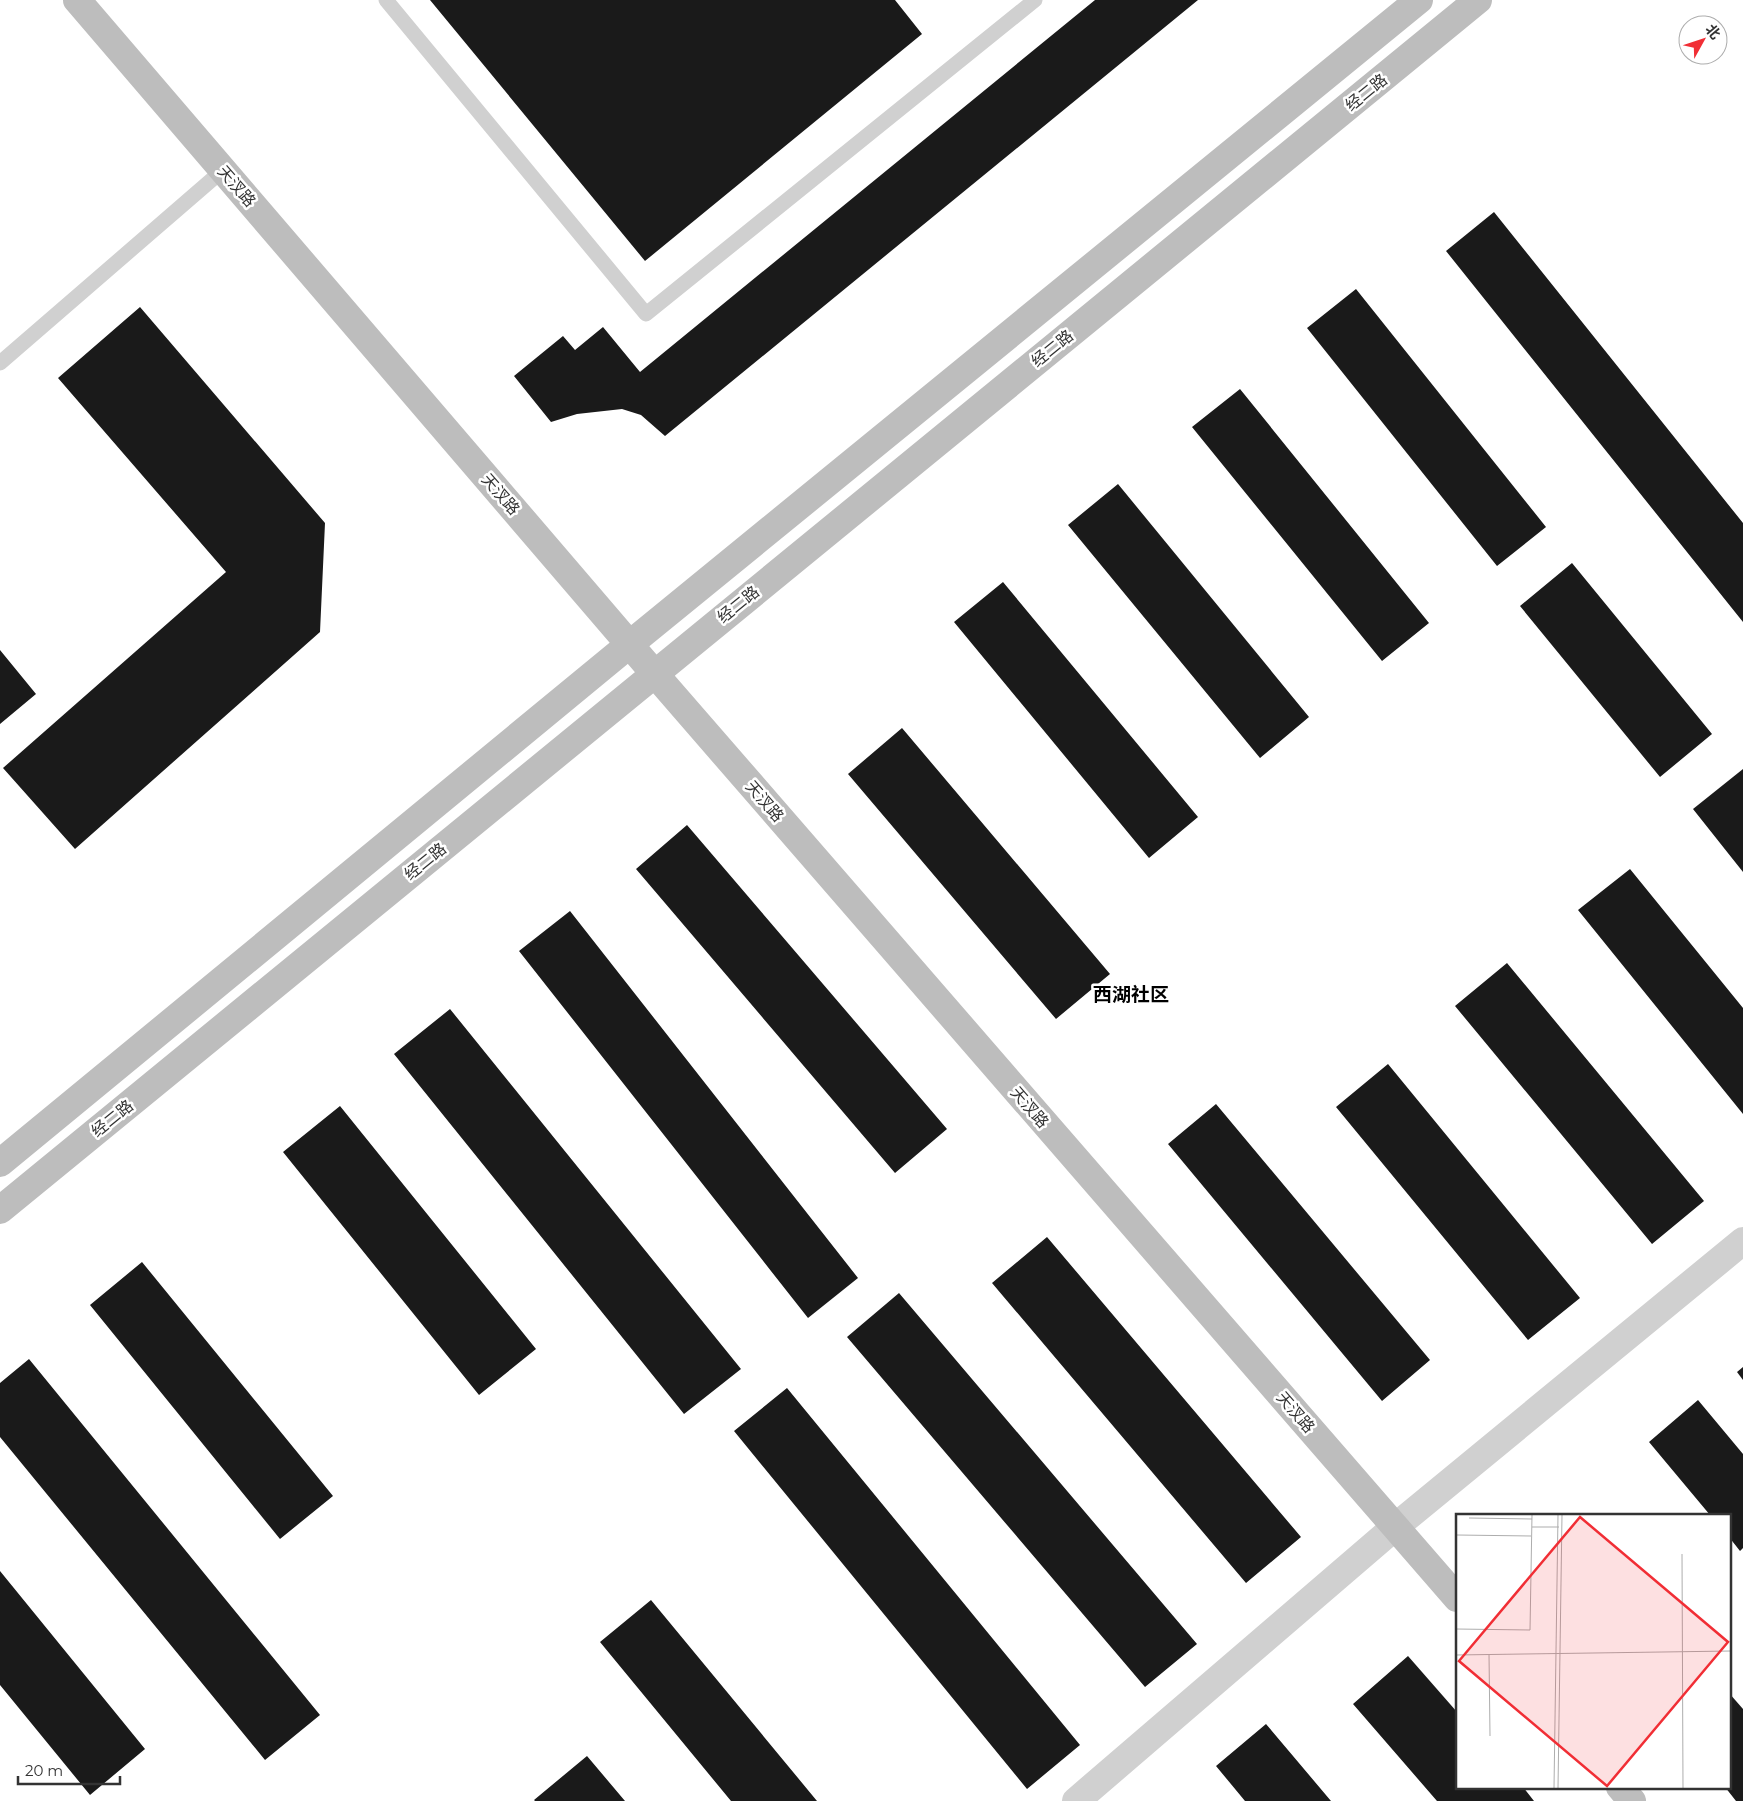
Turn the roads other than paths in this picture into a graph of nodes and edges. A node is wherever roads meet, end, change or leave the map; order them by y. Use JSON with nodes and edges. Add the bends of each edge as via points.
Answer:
{"nodes":[{"id":1,"x":77,"y":0,"type":"edge"},
{"id":2,"x":386,"y":0,"type":"edge"},
{"id":3,"x":1035,"y":0,"type":"edge"},
{"id":4,"x":1418,"y":0,"type":"edge"},
{"id":5,"x":1478,"y":0,"type":"edge"},
{"id":6,"x":223,"y":170,"type":"junction"},
{"id":7,"x":0,"y":363,"type":"edge"},
{"id":8,"x":630,"y":644,"type":"junction"},
{"id":9,"x":654,"y":673,"type":"junction"},
{"id":10,"x":0,"y":1163,"type":"edge"},
{"id":11,"x":0,"y":1210,"type":"edge"},
{"id":12,"x":1743,"y":1241,"type":"edge"},
{"id":13,"x":1395,"y":1527,"type":"junction"},
{"id":14,"x":1456,"y":1597,"type":"edge"},
{"id":15,"x":1621,"y":1788,"type":"edge"},
{"id":16,"x":1076,"y":1801,"type":"edge"},
{"id":17,"x":1632,"y":1801,"type":"edge"}],
"edges":[{"from":1,"to":6,"type":"street","name":"天汊路"},
{"from":2,"to":3,"type":"lane","via":[[646,314]]},
{"from":4,"to":8,"type":"street"},
{"from":5,"to":9,"type":"street","name":"经二路"},
{"from":6,"to":7,"type":"lane"},
{"from":6,"to":8,"type":"street","name":"天汊路"},
{"from":8,"to":9,"type":"street","name":"天汊路"},
{"from":8,"to":10,"type":"street"},
{"from":9,"to":11,"type":"street","name":"经二路"},
{"from":9,"to":13,"type":"street","name":"天汊路"},
{"from":12,"to":13,"type":"street"},
{"from":13,"to":14,"type":"street","name":"天汊路"},
{"from":13,"to":16,"type":"street"},
{"from":15,"to":17,"type":"street"}]}
